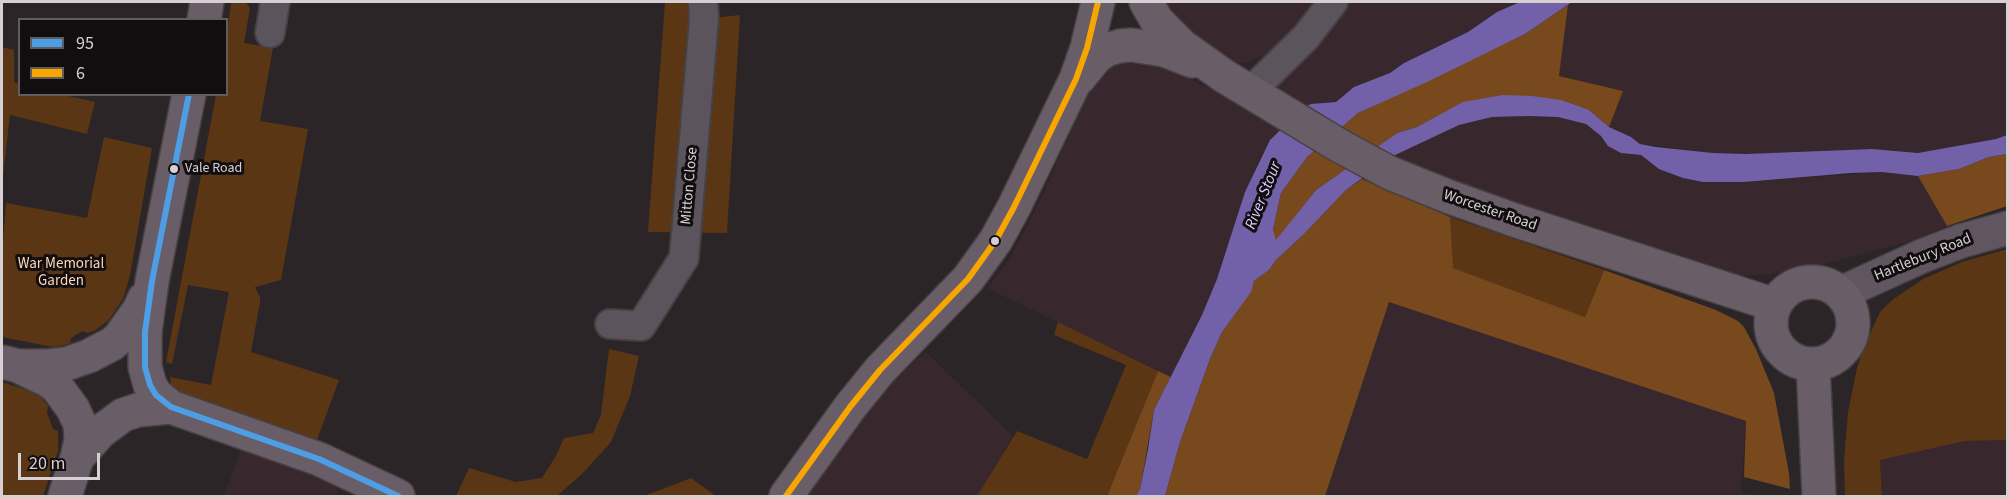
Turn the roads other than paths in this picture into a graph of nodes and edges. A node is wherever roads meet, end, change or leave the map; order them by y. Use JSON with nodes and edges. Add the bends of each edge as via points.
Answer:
{"nodes":[{"id":1,"x":207,"y":2,"type":"edge"},
{"id":2,"x":275,"y":2,"type":"edge"},
{"id":3,"x":703,"y":2,"type":"edge"},
{"id":4,"x":1098,"y":2,"type":"edge"},
{"id":5,"x":1146,"y":2,"type":"edge"},
{"id":6,"x":1333,"y":2,"type":"edge"},
{"id":7,"x":204,"y":18,"type":"edge"},
{"id":8,"x":270,"y":33,"type":"dead end"},
{"id":9,"x":1249,"y":91,"type":"junction"},
{"id":10,"x":1068,"y":95,"type":"junction"},
{"id":11,"x":189,"y":96,"type":"edge"},
{"id":12,"x":2007,"y":228,"type":"edge"},
{"id":13,"x":152,"y":281,"type":"junction"},
{"id":14,"x":1841,"y":294,"type":"junction"},
{"id":15,"x":1775,"y":305,"type":"junction"},
{"id":16,"x":610,"y":324,"type":"dead end"},
{"id":17,"x":10,"y":364,"type":"edge"},
{"id":18,"x":1813,"y":365,"type":"junction"},
{"id":19,"x":171,"y":407,"type":"junction"},
{"id":20,"x":77,"y":458,"type":"junction"},
{"id":21,"x":65,"y":496,"type":"edge"},
{"id":22,"x":398,"y":496,"type":"edge"},
{"id":23,"x":786,"y":496,"type":"edge"},
{"id":24,"x":1819,"y":496,"type":"edge"}],
"edges":[{"from":1,"to":7,"type":"main road"},
{"from":2,"to":8,"type":"street"},
{"from":3,"to":16,"type":"street","name":"Mitton Close","via":[[684,258],[642,327]]},
{"from":4,"to":10,"type":"main road","via":[[1087,48]]},
{"from":5,"to":9,"type":"main road","via":[[1157,21],[1182,46]]},
{"from":6,"to":9,"type":"street","via":[[1306,37]]},
{"from":9,"to":10,"type":"main road","via":[[1164,50],[1131,45],[1106,50],[1096,57]]},
{"from":9,"to":15,"type":"main road","name":"Worcester Road","via":[[1340,146],[1411,182]]},
{"from":10,"to":23,"type":"main road","via":[[1014,207],[981,263],[865,388]]},
{"from":11,"to":13,"type":"main road"},
{"from":12,"to":14,"type":"main road","name":"Hartlebury Road","via":[[1922,256]]},
{"from":13,"to":17,"type":"main road","via":[[134,319],[112,344],[66,364]]},
{"from":13,"to":19,"type":"main road","via":[[145,367],[156,395]]},
{"from":14,"to":15,"type":"main road","via":[[1832,287],[1811,282],[1790,289]]},
{"from":14,"to":18,"type":"main road","via":[[1852,312],[1848,344],[1833,359]]},
{"from":15,"to":18,"type":"main road","via":[[1771,325],[1777,345],[1792,360]]},
{"from":17,"to":20,"type":"main road","via":[[49,381],[73,409],[80,424]]},
{"from":18,"to":24,"type":"main road"},
{"from":19,"to":20,"type":"main road","via":[[123,415],[100,432]]},
{"from":19,"to":22,"type":"main road","via":[[319,459]]},
{"from":20,"to":21,"type":"main road"}]}
